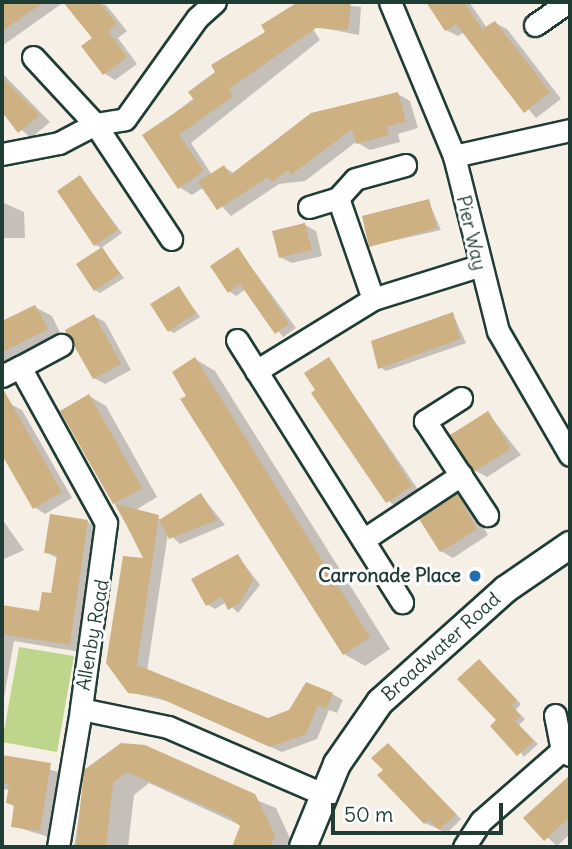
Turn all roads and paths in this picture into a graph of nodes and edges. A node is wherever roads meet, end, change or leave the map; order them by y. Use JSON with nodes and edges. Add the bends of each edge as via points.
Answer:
{"nodes":[{"id":1,"x":215,"y":2,"type":"edge"},
{"id":2,"x":390,"y":2,"type":"edge"},
{"id":3,"x":569,"y":2,"type":"edge"},
{"id":4,"x":535,"y":25,"type":"dead end"},
{"id":5,"x":33,"y":57,"type":"dead end"},
{"id":6,"x":95,"y":124,"type":"junction"},
{"id":7,"x":570,"y":130,"type":"edge"},
{"id":8,"x":2,"y":154,"type":"edge"},
{"id":9,"x":454,"y":156,"type":"junction"},
{"id":10,"x":405,"y":166,"type":"dead end"},
{"id":11,"x":338,"y":198,"type":"junction"},
{"id":12,"x":309,"y":207,"type":"dead end"},
{"id":13,"x":171,"y":239,"type":"dead end"},
{"id":14,"x":478,"y":266,"type":"junction"},
{"id":15,"x":373,"y":299,"type":"junction"},
{"id":16,"x":237,"y":341,"type":"dead end"},
{"id":17,"x":61,"y":345,"type":"dead end"},
{"id":18,"x":256,"y":370,"type":"junction"},
{"id":19,"x":11,"y":372,"type":"edge"},
{"id":20,"x":461,"y":398,"type":"dead end"},
{"id":21,"x":570,"y":455,"type":"edge"},
{"id":22,"x":461,"y":475,"type":"junction"},
{"id":23,"x":487,"y":515,"type":"dead end"},
{"id":24,"x":363,"y":540,"type":"junction"},
{"id":25,"x":570,"y":545,"type":"edge"},
{"id":26,"x":402,"y":602,"type":"dead end"},
{"id":27,"x":80,"y":709,"type":"junction"},
{"id":28,"x":555,"y":715,"type":"dead end"},
{"id":29,"x":566,"y":753,"type":"edge"},
{"id":30,"x":323,"y":794,"type":"junction"},
{"id":31,"x":58,"y":847,"type":"edge"},
{"id":32,"x":303,"y":847,"type":"edge"},
{"id":33,"x":464,"y":847,"type":"edge"}],
"edges":[{"from":1,"to":6,"type":"street","via":[[197,18],[125,119]]},
{"from":2,"to":9,"type":"street","name":"Pier Way"},
{"from":3,"to":4,"type":"street"},
{"from":5,"to":6,"type":"street"},
{"from":6,"to":8,"type":"street","via":[[59,143]]},
{"from":6,"to":13,"type":"street"},
{"from":7,"to":9,"type":"street"},
{"from":9,"to":14,"type":"street","name":"Pier Way"},
{"from":10,"to":11,"type":"street","via":[[355,179]]},
{"from":11,"to":12,"type":"street"},
{"from":11,"to":15,"type":"street"},
{"from":14,"to":15,"type":"street"},
{"from":14,"to":21,"type":"street","name":"Pier Way","via":[[512,359]]},
{"from":15,"to":18,"type":"street"},
{"from":16,"to":18,"type":"street"},
{"from":17,"to":19,"type":"street","name":"Allenby Road"},
{"from":18,"to":24,"type":"street"},
{"from":19,"to":27,"type":"street","name":"Allenby Road","via":[[106,523],[106,555]]},
{"from":20,"to":22,"type":"street","via":[[425,421]]},
{"from":22,"to":23,"type":"street"},
{"from":22,"to":24,"type":"street"},
{"from":24,"to":26,"type":"street"},
{"from":25,"to":30,"type":"street","name":"Broadwater Road","via":[[506,589],[396,686],[354,736]]},
{"from":27,"to":30,"type":"street","name":"Allenby Road","via":[[168,727]]},
{"from":27,"to":31,"type":"street"},
{"from":28,"to":29,"type":"street"},
{"from":29,"to":33,"type":"street","via":[[481,821]]},
{"from":30,"to":32,"type":"street","name":"Broadwater Road"}]}
